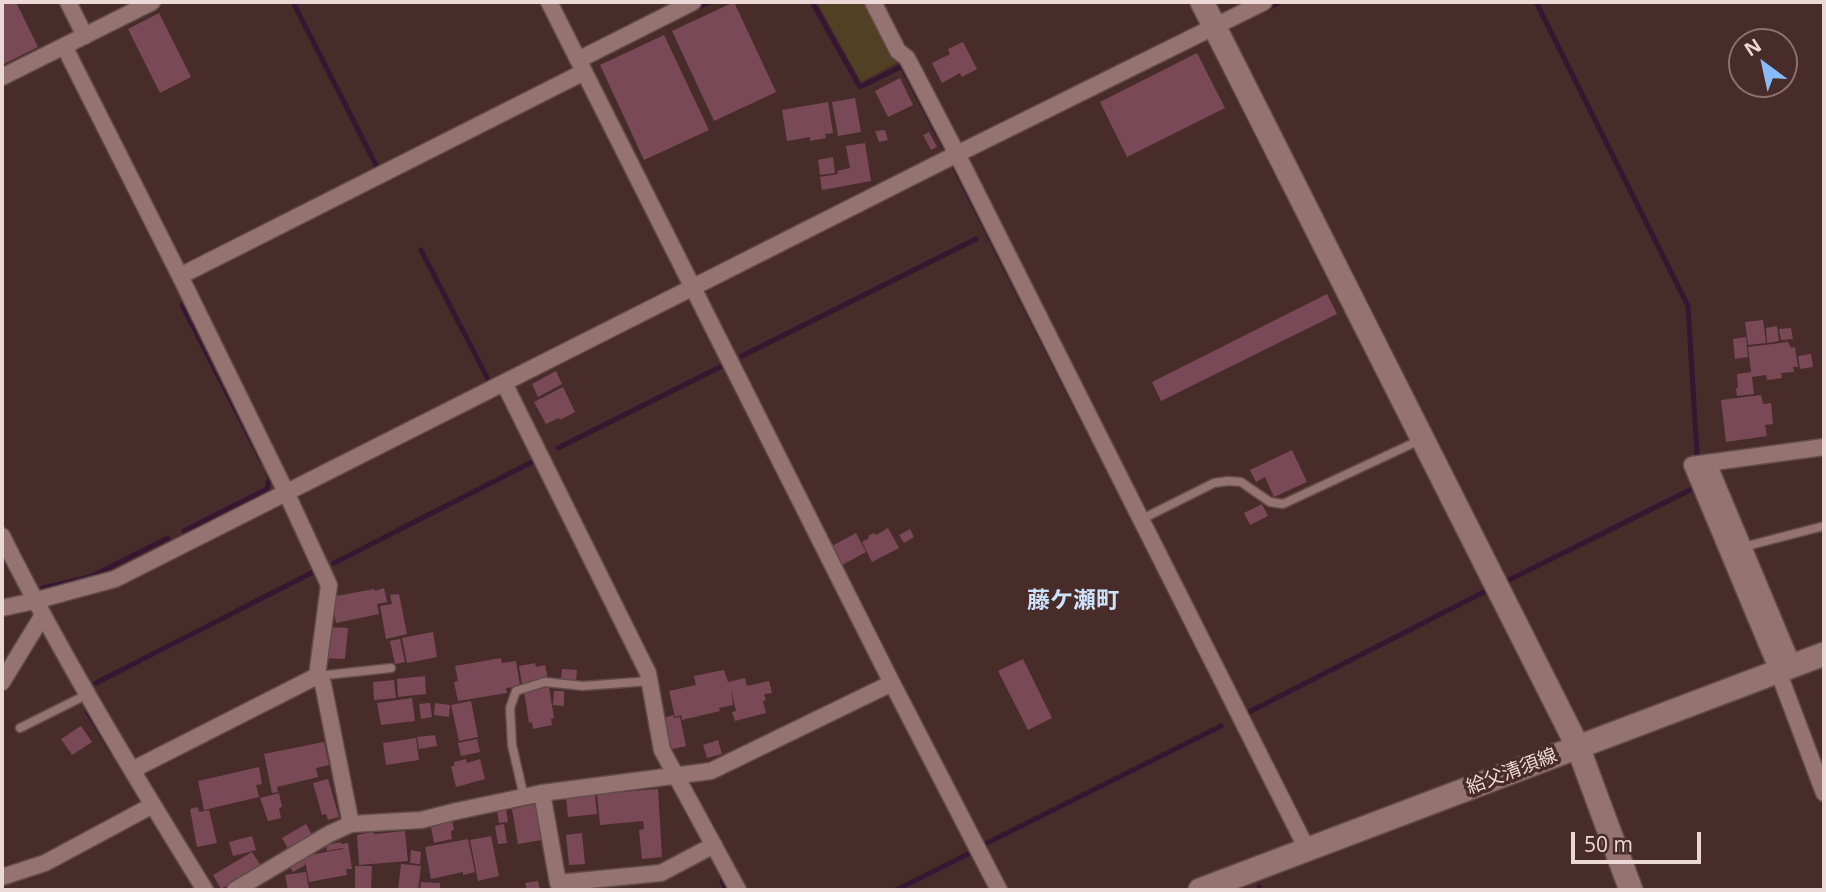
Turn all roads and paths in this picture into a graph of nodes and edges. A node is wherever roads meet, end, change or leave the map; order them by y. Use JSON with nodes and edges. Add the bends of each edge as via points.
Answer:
{"nodes":[{"id":1,"x":68,"y":2,"type":"edge"},
{"id":2,"x":152,"y":2,"type":"edge"},
{"id":3,"x":549,"y":2,"type":"edge"},
{"id":4,"x":693,"y":2,"type":"edge"},
{"id":5,"x":873,"y":2,"type":"edge"},
{"id":6,"x":1202,"y":2,"type":"edge"},
{"id":7,"x":1264,"y":2,"type":"edge"},
{"id":8,"x":1214,"y":27,"type":"junction"},
{"id":9,"x":85,"y":36,"type":"junction"},
{"id":10,"x":64,"y":46,"type":"junction"},
{"id":11,"x":581,"y":66,"type":"junction"},
{"id":12,"x":2,"y":77,"type":"edge"},
{"id":13,"x":957,"y":155,"type":"junction"},
{"id":14,"x":180,"y":276,"type":"junction"},
{"id":15,"x":693,"y":288,"type":"junction"},
{"id":16,"x":504,"y":383,"type":"junction"},
{"id":17,"x":1422,"y":438,"type":"junction"},
{"id":18,"x":1824,"y":447,"type":"edge"},
{"id":19,"x":1707,"y":463,"type":"junction"},
{"id":20,"x":286,"y":492,"type":"junction"},
{"id":21,"x":1140,"y":520,"type":"junction"},
{"id":22,"x":1824,"y":526,"type":"edge"},
{"id":23,"x":2,"y":536,"type":"edge"},
{"id":24,"x":1743,"y":547,"type":"junction"},
{"id":25,"x":2,"y":608,"type":"edge"},
{"id":26,"x":39,"y":608,"type":"junction"},
{"id":27,"x":1824,"y":654,"type":"edge"},
{"id":28,"x":391,"y":668,"type":"dead end"},
{"id":29,"x":1786,"y":669,"type":"junction"},
{"id":30,"x":317,"y":677,"type":"junction"},
{"id":31,"x":650,"y":681,"type":"junction"},
{"id":32,"x":2,"y":682,"type":"edge"},
{"id":33,"x":892,"y":683,"type":"junction"},
{"id":34,"x":88,"y":694,"type":"junction"},
{"id":35,"x":20,"y":728,"type":"dead end"},
{"id":36,"x":1578,"y":747,"type":"junction"},
{"id":37,"x":132,"y":770,"type":"junction"},
{"id":38,"x":676,"y":777,"type":"junction"},
{"id":39,"x":542,"y":793,"type":"junction"},
{"id":40,"x":1824,"y":793,"type":"edge"},
{"id":41,"x":524,"y":797,"type":"junction"},
{"id":42,"x":153,"y":806,"type":"junction"},
{"id":43,"x":351,"y":824,"type":"junction"},
{"id":44,"x":714,"y":845,"type":"junction"},
{"id":45,"x":1307,"y":849,"type":"junction"},
{"id":46,"x":2,"y":877,"type":"edge"},
{"id":47,"x":560,"y":886,"type":"edge"},
{"id":48,"x":205,"y":890,"type":"edge"},
{"id":49,"x":235,"y":890,"type":"edge"},
{"id":50,"x":738,"y":890,"type":"edge"},
{"id":51,"x":999,"y":890,"type":"edge"},
{"id":52,"x":1200,"y":890,"type":"edge"},
{"id":53,"x":1631,"y":890,"type":"edge"}],
"edges":[{"from":1,"to":9,"type":"street"},
{"from":2,"to":9,"type":"street"},
{"from":3,"to":11,"type":"street"},
{"from":4,"to":11,"type":"street"},
{"from":5,"to":13,"type":"street"},
{"from":6,"to":8,"type":"street"},
{"from":7,"to":8,"type":"street"},
{"from":8,"to":13,"type":"street"},
{"from":8,"to":17,"type":"street"},
{"from":9,"to":10,"type":"street"},
{"from":10,"to":12,"type":"street"},
{"from":10,"to":14,"type":"street"},
{"from":11,"to":14,"type":"street"},
{"from":11,"to":15,"type":"street"},
{"from":13,"to":15,"type":"street"},
{"from":13,"to":21,"type":"street"},
{"from":14,"to":20,"type":"street"},
{"from":15,"to":16,"type":"street"},
{"from":15,"to":33,"type":"street"},
{"from":16,"to":20,"type":"street"},
{"from":16,"to":31,"type":"street"},
{"from":17,"to":21,"type":"lane","via":[[1283,504],[1270,502],[1241,482],[1214,483]]},
{"from":17,"to":36,"type":"street"},
{"from":18,"to":19,"type":"street"},
{"from":19,"to":24,"type":"street"},
{"from":19,"to":29,"type":"street","via":[[1692,465]]},
{"from":20,"to":26,"type":"street","via":[[115,579]]},
{"from":20,"to":30,"type":"street","via":[[329,585]]},
{"from":21,"to":45,"type":"street"},
{"from":22,"to":24,"type":"lane"},
{"from":23,"to":26,"type":"street"},
{"from":24,"to":29,"type":"street"},
{"from":25,"to":26,"type":"street"},
{"from":26,"to":32,"type":"street"},
{"from":26,"to":34,"type":"street"},
{"from":27,"to":29,"type":"street","name":"給父清須線"},
{"from":28,"to":30,"type":"lane"},
{"from":29,"to":36,"type":"street","name":"給父清須線"},
{"from":29,"to":40,"type":"street"},
{"from":30,"to":37,"type":"street"},
{"from":30,"to":43,"type":"street","via":[[323,684]]},
{"from":31,"to":38,"type":"street","via":[[662,750]]},
{"from":31,"to":41,"type":"lane","via":[[583,686],[545,682],[516,691],[510,708],[512,745]]},
{"from":33,"to":38,"type":"street","via":[[710,771]]},
{"from":33,"to":51,"type":"street"},
{"from":34,"to":35,"type":"lane"},
{"from":34,"to":37,"type":"street"},
{"from":36,"to":45,"type":"street","name":"給父清須線"},
{"from":36,"to":53,"type":"street"},
{"from":37,"to":42,"type":"street"},
{"from":38,"to":39,"type":"street"},
{"from":38,"to":44,"type":"street"},
{"from":39,"to":41,"type":"street"},
{"from":39,"to":47,"type":"street"},
{"from":41,"to":43,"type":"street","via":[[421,820]]},
{"from":42,"to":46,"type":"street","via":[[45,863]]},
{"from":42,"to":48,"type":"street"},
{"from":43,"to":49,"type":"street"},
{"from":44,"to":47,"type":"street","via":[[661,873]]},
{"from":44,"to":50,"type":"street"},
{"from":45,"to":52,"type":"street","name":"給父清須線"}]}
